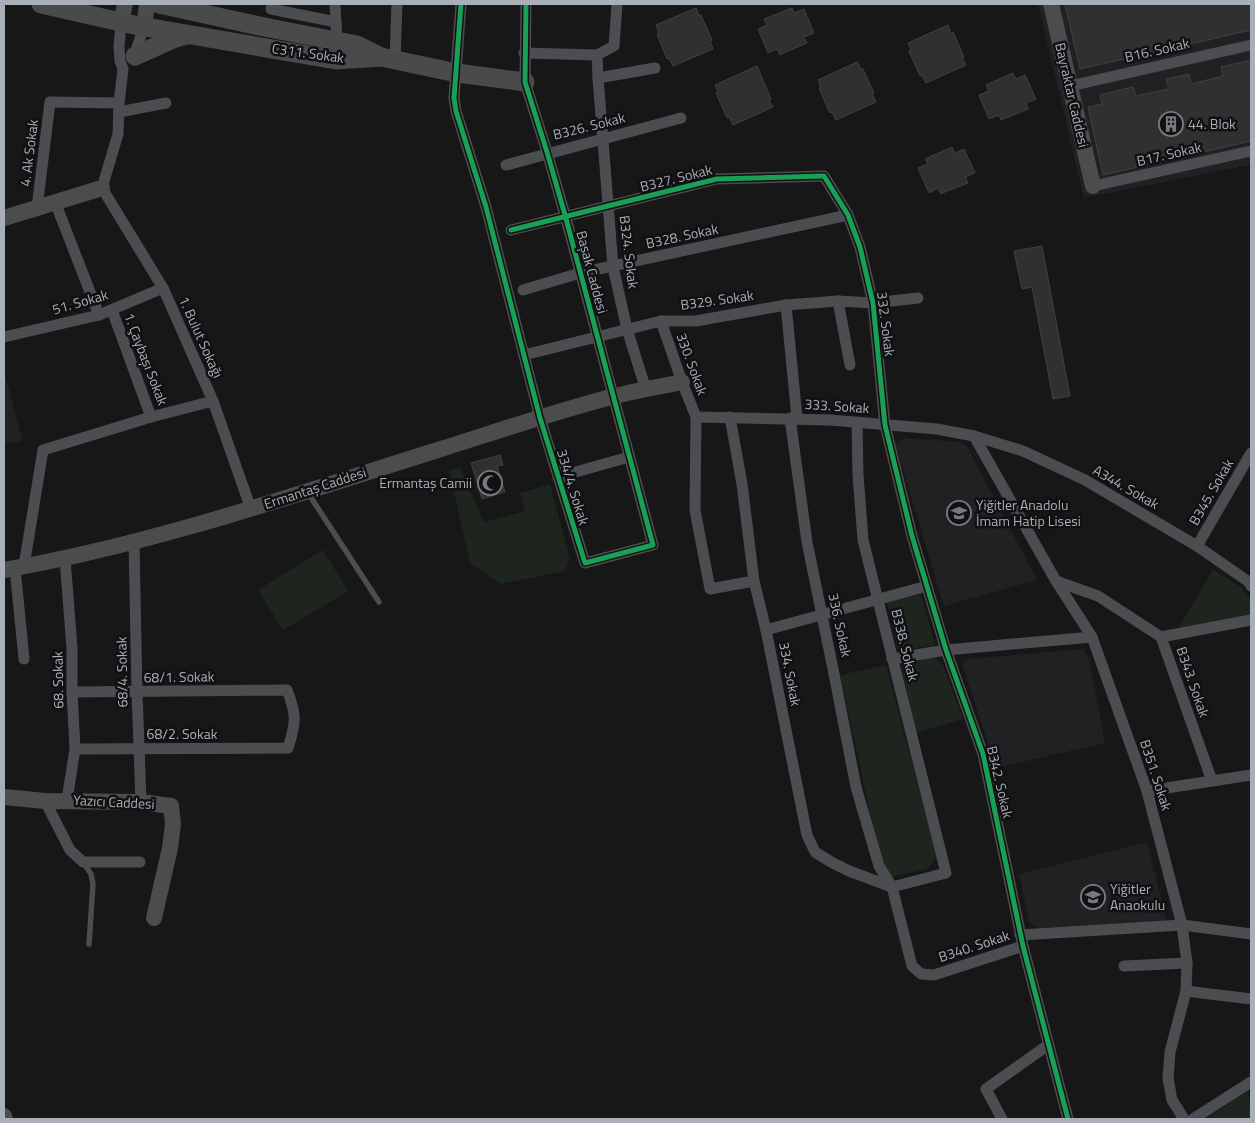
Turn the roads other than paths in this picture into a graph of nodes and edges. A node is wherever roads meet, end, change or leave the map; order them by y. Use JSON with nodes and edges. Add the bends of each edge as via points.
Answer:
{"nodes":[{"id":1,"x":41,"y":4,"type":"edge"},
{"id":2,"x":147,"y":4,"type":"edge"},
{"id":3,"x":159,"y":4,"type":"edge"},
{"id":4,"x":336,"y":4,"type":"edge"},
{"id":5,"x":397,"y":4,"type":"edge"},
{"id":6,"x":461,"y":4,"type":"edge"},
{"id":7,"x":526,"y":4,"type":"edge"},
{"id":8,"x":617,"y":4,"type":"edge"},
{"id":9,"x":1051,"y":4,"type":"edge"},
{"id":10,"x":271,"y":6,"type":"edge"},
{"id":11,"x":186,"y":7,"type":"edge"},
{"id":12,"x":123,"y":13,"type":"edge"},
{"id":13,"x":336,"y":22,"type":"junction"},
{"id":14,"x":144,"y":26,"type":"junction"},
{"id":15,"x":188,"y":34,"type":"junction"},
{"id":16,"x":337,"y":41,"type":"junction"},
{"id":17,"x":1251,"y":45,"type":"edge"},
{"id":18,"x":524,"y":53,"type":"junction"},
{"id":19,"x":597,"y":56,"type":"junction"},
{"id":20,"x":388,"y":58,"type":"junction"},
{"id":21,"x":129,"y":63,"type":"junction"},
{"id":22,"x":655,"y":68,"type":"dead end"},
{"id":23,"x":457,"y":73,"type":"junction"},
{"id":24,"x":598,"y":78,"type":"junction"},
{"id":25,"x":524,"y":82,"type":"junction"},
{"id":26,"x":1070,"y":86,"type":"junction"},
{"id":27,"x":166,"y":103,"type":"dead end"},
{"id":28,"x":119,"y":108,"type":"junction"},
{"id":29,"x":681,"y":118,"type":"dead end"},
{"id":30,"x":604,"y":138,"type":"junction"},
{"id":31,"x":1251,"y":151,"type":"edge"},
{"id":32,"x":547,"y":152,"type":"junction"},
{"id":33,"x":506,"y":164,"type":"dead end"},
{"id":34,"x":824,"y":176,"type":"joint"},
{"id":35,"x":1093,"y":186,"type":"joint"},
{"id":36,"x":102,"y":188,"type":"junction"},
{"id":37,"x":55,"y":202,"type":"junction"},
{"id":38,"x":609,"y":206,"type":"junction"},
{"id":39,"x":37,"y":208,"type":"junction"},
{"id":40,"x":565,"y":215,"type":"junction"},
{"id":41,"x":848,"y":215,"type":"junction"},
{"id":42,"x":4,"y":218,"type":"edge"},
{"id":43,"x":511,"y":230,"type":"dead end"},
{"id":44,"x":613,"y":267,"type":"junction"},
{"id":45,"x":580,"y":273,"type":"junction"},
{"id":46,"x":163,"y":288,"type":"junction"},
{"id":47,"x":523,"y":290,"type":"dead end"},
{"id":48,"x":918,"y":298,"type":"dead end"},
{"id":49,"x":838,"y":301,"type":"junction"},
{"id":50,"x":873,"y":303,"type":"junction"},
{"id":51,"x":786,"y":305,"type":"junction"},
{"id":52,"x":112,"y":310,"type":"junction"},
{"id":53,"x":99,"y":315,"type":"junction"},
{"id":54,"x":661,"y":321,"type":"junction"},
{"id":55,"x":627,"y":329,"type":"junction"},
{"id":56,"x":597,"y":336,"type":"junction"},
{"id":57,"x":4,"y":337,"type":"edge"},
{"id":58,"x":524,"y":355,"type":"junction"},
{"id":59,"x":850,"y":365,"type":"dead end"},
{"id":60,"x":682,"y":382,"type":"junction"},
{"id":61,"x":646,"y":390,"type":"junction"},
{"id":62,"x":613,"y":397,"type":"junction"},
{"id":63,"x":213,"y":401,"type":"junction"},
{"id":64,"x":151,"y":417,"type":"junction"},
{"id":65,"x":696,"y":417,"type":"junction"},
{"id":66,"x":730,"y":417,"type":"junction"},
{"id":67,"x":540,"y":418,"type":"junction"},
{"id":68,"x":794,"y":418,"type":"junction"},
{"id":69,"x":857,"y":422,"type":"junction"},
{"id":70,"x":885,"y":425,"type":"junction"},
{"id":71,"x":974,"y":436,"type":"junction"},
{"id":72,"x":1251,"y":453,"type":"edge"},
{"id":73,"x":629,"y":457,"type":"junction"},
{"id":74,"x":558,"y":477,"type":"junction"},
{"id":75,"x":306,"y":491,"type":"junction"},
{"id":76,"x":251,"y":508,"type":"junction"},
{"id":77,"x":134,"y":542,"type":"junction"},
{"id":78,"x":1197,"y":546,"type":"junction"},
{"id":79,"x":66,"y":559,"type":"junction"},
{"id":80,"x":585,"y":563,"type":"joint"},
{"id":81,"x":14,"y":568,"type":"edge"},
{"id":82,"x":754,"y":581,"type":"junction"},
{"id":83,"x":1056,"y":581,"type":"junction"},
{"id":84,"x":927,"y":586,"type":"junction"},
{"id":85,"x":1251,"y":586,"type":"edge"},
{"id":86,"x":878,"y":600,"type":"junction"},
{"id":87,"x":379,"y":602,"type":"dead end"},
{"id":88,"x":822,"y":614,"type":"junction"},
{"id":89,"x":1251,"y":620,"type":"edge"},
{"id":90,"x":766,"y":630,"type":"junction"},
{"id":91,"x":1092,"y":636,"type":"junction"},
{"id":92,"x":1162,"y":637,"type":"junction"},
{"id":93,"x":946,"y":650,"type":"junction"},
{"id":94,"x":24,"y":659,"type":"dead end"},
{"id":95,"x":892,"y":659,"type":"junction"},
{"id":96,"x":72,"y":692,"type":"junction"},
{"id":97,"x":137,"y":692,"type":"junction"},
{"id":98,"x":288,"y":748,"type":"joint"},
{"id":99,"x":75,"y":749,"type":"junction"},
{"id":100,"x":139,"y":750,"type":"junction"},
{"id":101,"x":1251,"y":774,"type":"edge"},
{"id":102,"x":1212,"y":781,"type":"junction"},
{"id":103,"x":1147,"y":791,"type":"junction"},
{"id":104,"x":4,"y":797,"type":"edge"},
{"id":105,"x":67,"y":800,"type":"junction"},
{"id":106,"x":45,"y":801,"type":"junction"},
{"id":107,"x":141,"y":802,"type":"junction"},
{"id":108,"x":83,"y":862,"type":"junction"},
{"id":109,"x":140,"y":862,"type":"dead end"},
{"id":110,"x":892,"y":886,"type":"junction"},
{"id":111,"x":154,"y":918,"type":"dead end"},
{"id":112,"x":1182,"y":925,"type":"junction"},
{"id":113,"x":1251,"y":934,"type":"edge"},
{"id":114,"x":1022,"y":941,"type":"junction"},
{"id":115,"x":89,"y":944,"type":"dead end"},
{"id":116,"x":1187,"y":963,"type":"junction"},
{"id":117,"x":1124,"y":966,"type":"dead end"},
{"id":118,"x":934,"y":975,"type":"joint"},
{"id":119,"x":1186,"y":991,"type":"junction"},
{"id":120,"x":1251,"y":999,"type":"edge"},
{"id":121,"x":1048,"y":1045,"type":"junction"},
{"id":122,"x":1251,"y":1082,"type":"edge"},
{"id":123,"x":1002,"y":1119,"type":"edge"},
{"id":124,"x":1068,"y":1119,"type":"edge"},
{"id":125,"x":1184,"y":1119,"type":"edge"},
{"id":126,"x":1193,"y":1119,"type":"edge"}],
"edges":[{"from":1,"to":12,"type":"main road","name":"C311. Sokak"},
{"from":2,"to":14,"type":"main road"},
{"from":3,"to":11,"type":"main road"},
{"from":4,"to":13,"type":"street"},
{"from":5,"to":20,"type":"street"},
{"from":6,"to":23,"type":"street","name":"334/4. Sokak"},
{"from":7,"to":18,"type":"street","name":"Başak Caddesi"},
{"from":8,"to":19,"type":"street","via":[[614,46]]},
{"from":9,"to":26,"type":"main road","name":"Bayraktar Caddesi"},
{"from":10,"to":13,"type":"street"},
{"from":11,"to":16,"type":"main road"},
{"from":12,"to":14,"type":"main road","name":"C311. Sokak"},
{"from":12,"to":21,"type":"street","via":[[120,61]]},
{"from":13,"to":16,"type":"street"},
{"from":14,"to":15,"type":"main road","name":"C311. Sokak"},
{"from":14,"to":21,"type":"street"},
{"from":15,"to":20,"type":"main road","name":"C311. Sokak","via":[[336,60]]},
{"from":15,"to":21,"type":"main road"},
{"from":16,"to":20,"type":"main road","via":[[357,45]]},
{"from":17,"to":26,"type":"street","name":"B16. Sokak"},
{"from":18,"to":19,"type":"street"},
{"from":18,"to":25,"type":"street","name":"Başak Caddesi"},
{"from":19,"to":24,"type":"street","name":"B324. Sokak"},
{"from":20,"to":23,"type":"main road","name":"C311. Sokak"},
{"from":21,"to":28,"type":"street"},
{"from":22,"to":24,"type":"street"},
{"from":23,"to":25,"type":"main road","name":"C311. Sokak"},
{"from":23,"to":58,"type":"street","name":"334/4. Sokak","via":[[456,111],[486,206]]},
{"from":24,"to":30,"type":"street","name":"B324. Sokak"},
{"from":25,"to":32,"type":"street","name":"Başak Caddesi"},
{"from":26,"to":35,"type":"main road","name":"Bayraktar Caddesi"},
{"from":27,"to":28,"type":"street"},
{"from":28,"to":36,"type":"street","via":[[118,134]]},
{"from":28,"to":39,"type":"street","name":"4. Ak Sokak","via":[[50,102]]},
{"from":29,"to":30,"type":"street","name":"B326. Sokak"},
{"from":30,"to":32,"type":"street","name":"B326. Sokak"},
{"from":30,"to":38,"type":"street","name":"B324. Sokak"},
{"from":31,"to":35,"type":"street","name":"B17. Sokak"},
{"from":32,"to":33,"type":"street","name":"B326. Sokak"},
{"from":32,"to":40,"type":"street","name":"Başak Caddesi"},
{"from":34,"to":38,"type":"street","name":"B327. Sokak","via":[[717,178]]},
{"from":34,"to":41,"type":"street","name":"332. Sokak"},
{"from":36,"to":37,"type":"main road"},
{"from":36,"to":46,"type":"street","name":"1. Bulut Sokağı"},
{"from":37,"to":39,"type":"main road"},
{"from":37,"to":53,"type":"street"},
{"from":38,"to":40,"type":"street","name":"B327. Sokak"},
{"from":38,"to":44,"type":"street","name":"B324. Sokak"},
{"from":39,"to":42,"type":"main road"},
{"from":40,"to":43,"type":"street","name":"B327. Sokak"},
{"from":40,"to":45,"type":"street","name":"Başak Caddesi"},
{"from":41,"to":44,"type":"street","name":"B328. Sokak"},
{"from":41,"to":50,"type":"street","name":"332. Sokak","via":[[860,247]]},
{"from":44,"to":45,"type":"street","name":"B328. Sokak"},
{"from":44,"to":55,"type":"street","name":"B324. Sokak"},
{"from":45,"to":47,"type":"street","name":"B328. Sokak"},
{"from":45,"to":56,"type":"street","name":"Başak Caddesi"},
{"from":46,"to":52,"type":"street","name":"51. Sokak"},
{"from":46,"to":63,"type":"street","name":"1. Bulut Sokağı"},
{"from":48,"to":50,"type":"street","name":"B329. Sokak"},
{"from":49,"to":50,"type":"street","name":"B329. Sokak"},
{"from":49,"to":51,"type":"street","name":"B329. Sokak"},
{"from":49,"to":59,"type":"street"},
{"from":50,"to":70,"type":"street","name":"332. Sokak"},
{"from":51,"to":54,"type":"street","name":"B329. Sokak","via":[[696,321]]},
{"from":51,"to":68,"type":"street","name":"336. Sokak"},
{"from":52,"to":53,"type":"street","name":"51. Sokak"},
{"from":52,"to":64,"type":"street","name":"1. Çaybaşı Sokak"},
{"from":53,"to":57,"type":"street","name":"51. Sokak"},
{"from":54,"to":55,"type":"street","name":"B329. Sokak"},
{"from":54,"to":60,"type":"street","name":"330. Sokak"},
{"from":55,"to":56,"type":"street","name":"B329. Sokak"},
{"from":55,"to":61,"type":"street","name":"B324. Sokak"},
{"from":56,"to":58,"type":"street","name":"B329. Sokak"},
{"from":56,"to":62,"type":"street","name":"Başak Caddesi"},
{"from":58,"to":67,"type":"street","name":"334/4. Sokak"},
{"from":60,"to":61,"type":"main road","name":"Ermantaş Caddesi"},
{"from":60,"to":65,"type":"street","name":"330. Sokak"},
{"from":61,"to":62,"type":"main road","name":"Ermantaş Caddesi"},
{"from":62,"to":67,"type":"main road","name":"Ermantaş Caddesi"},
{"from":62,"to":73,"type":"street","name":"Başak Caddesi"},
{"from":63,"to":64,"type":"street","name":"1. Çaybaşı Sokak"},
{"from":63,"to":76,"type":"street","name":"1. Bulut Sokağı"},
{"from":64,"to":81,"type":"street","via":[[42,450]]},
{"from":65,"to":66,"type":"street","name":"333. Sokak"},
{"from":65,"to":82,"type":"street","via":[[695,510],[710,588]]},
{"from":66,"to":68,"type":"street","name":"333. Sokak"},
{"from":66,"to":82,"type":"street","name":"334. Sokak"},
{"from":67,"to":74,"type":"street","name":"334/4. Sokak"},
{"from":67,"to":75,"type":"main road","name":"Ermantaş Caddesi"},
{"from":68,"to":69,"type":"street","name":"333. Sokak"},
{"from":68,"to":88,"type":"street","name":"336. Sokak","via":[[807,542]]},
{"from":69,"to":70,"type":"street","name":"333. Sokak"},
{"from":69,"to":86,"type":"street","name":"B338. Sokak","via":[[863,540]]},
{"from":70,"to":71,"type":"street","name":"333. Sokak"},
{"from":70,"to":84,"type":"street","name":"B342. Sokak"},
{"from":71,"to":78,"type":"street","name":"A344. Sokak","via":[[1023,451],[1085,480]]},
{"from":71,"to":83,"type":"street"},
{"from":72,"to":78,"type":"street","name":"B345. Sokak"},
{"from":73,"to":74,"type":"street"},
{"from":73,"to":80,"type":"street","name":"Başak Caddesi","via":[[653,545]]},
{"from":74,"to":80,"type":"street","name":"334/4. Sokak"},
{"from":75,"to":76,"type":"main road","name":"Ermantaş Caddesi"},
{"from":75,"to":87,"type":"lane"},
{"from":76,"to":77,"type":"main road","name":"Ermantaş Caddesi"},
{"from":77,"to":79,"type":"main road","name":"Ermantaş Caddesi"},
{"from":77,"to":97,"type":"street","name":"68/4. Sokak"},
{"from":78,"to":85,"type":"street","name":"A344. Sokak"},
{"from":79,"to":81,"type":"main road","name":"Ermantaş Caddesi"},
{"from":79,"to":96,"type":"street","name":"68. Sokak"},
{"from":81,"to":94,"type":"street"},
{"from":82,"to":90,"type":"street","name":"334. Sokak"},
{"from":83,"to":91,"type":"street","name":"B351. Sokak"},
{"from":83,"to":92,"type":"street","name":"B343. Sokak","via":[[1098,596]]},
{"from":84,"to":86,"type":"street"},
{"from":84,"to":93,"type":"street","name":"B342. Sokak"},
{"from":86,"to":88,"type":"street"},
{"from":86,"to":95,"type":"street","name":"B338. Sokak"},
{"from":88,"to":90,"type":"street"},
{"from":88,"to":110,"type":"street","name":"336. Sokak","via":[[856,787],[879,866]]},
{"from":89,"to":92,"type":"street"},
{"from":90,"to":110,"type":"street","name":"334. Sokak","via":[[807,835],[815,852],[849,871]]},
{"from":91,"to":93,"type":"street"},
{"from":91,"to":103,"type":"street","name":"B351. Sokak"},
{"from":92,"to":102,"type":"street","name":"B343. Sokak"},
{"from":93,"to":95,"type":"street"},
{"from":93,"to":114,"type":"street","name":"B342. Sokak","via":[[984,754]]},
{"from":95,"to":110,"type":"street","name":"B338. Sokak","via":[[946,873]]},
{"from":96,"to":97,"type":"street","name":"68/1. Sokak"},
{"from":96,"to":99,"type":"street","name":"68. Sokak"},
{"from":97,"to":98,"type":"street","name":"68/1. Sokak","via":[[287,690],[294,707],[295,726]]},
{"from":97,"to":100,"type":"street","name":"68/4. Sokak"},
{"from":98,"to":100,"type":"street","name":"68/2. Sokak"},
{"from":99,"to":100,"type":"street","name":"68/2. Sokak"},
{"from":99,"to":105,"type":"street","name":"68. Sokak"},
{"from":100,"to":107,"type":"street","name":"68/4. Sokak"},
{"from":101,"to":102,"type":"street"},
{"from":102,"to":103,"type":"street"},
{"from":103,"to":112,"type":"street","name":"B351. Sokak"},
{"from":104,"to":106,"type":"main road","name":"Yazıcı Caddesi"},
{"from":105,"to":106,"type":"main road","name":"Yazıcı Caddesi"},
{"from":105,"to":107,"type":"main road","name":"Yazıcı Caddesi"},
{"from":106,"to":108,"type":"street","via":[[70,850]]},
{"from":107,"to":111,"type":"main road","name":"Yazıcı Caddesi","via":[[171,806],[170,848]]},
{"from":108,"to":109,"type":"street"},
{"from":108,"to":115,"type":"lane","via":[[93,884]]},
{"from":110,"to":118,"type":"street","name":"336. Sokak","via":[[912,966],[920,974]]},
{"from":112,"to":113,"type":"street","name":"B340. Sokak"},
{"from":112,"to":114,"type":"street","name":"B340. Sokak"},
{"from":112,"to":116,"type":"street","name":"B351. Sokak"},
{"from":114,"to":118,"type":"street","name":"B340. Sokak"},
{"from":114,"to":121,"type":"street","name":"B342. Sokak"},
{"from":116,"to":117,"type":"street"},
{"from":116,"to":119,"type":"street","name":"B351. Sokak"},
{"from":119,"to":120,"type":"street"},
{"from":119,"to":125,"type":"street","name":"B351. Sokak","via":[[1170,1052],[1168,1078],[1172,1100]]},
{"from":121,"to":123,"type":"street","via":[[986,1089]]},
{"from":121,"to":124,"type":"street","name":"B342. Sokak"},
{"from":122,"to":126,"type":"street"}]}
